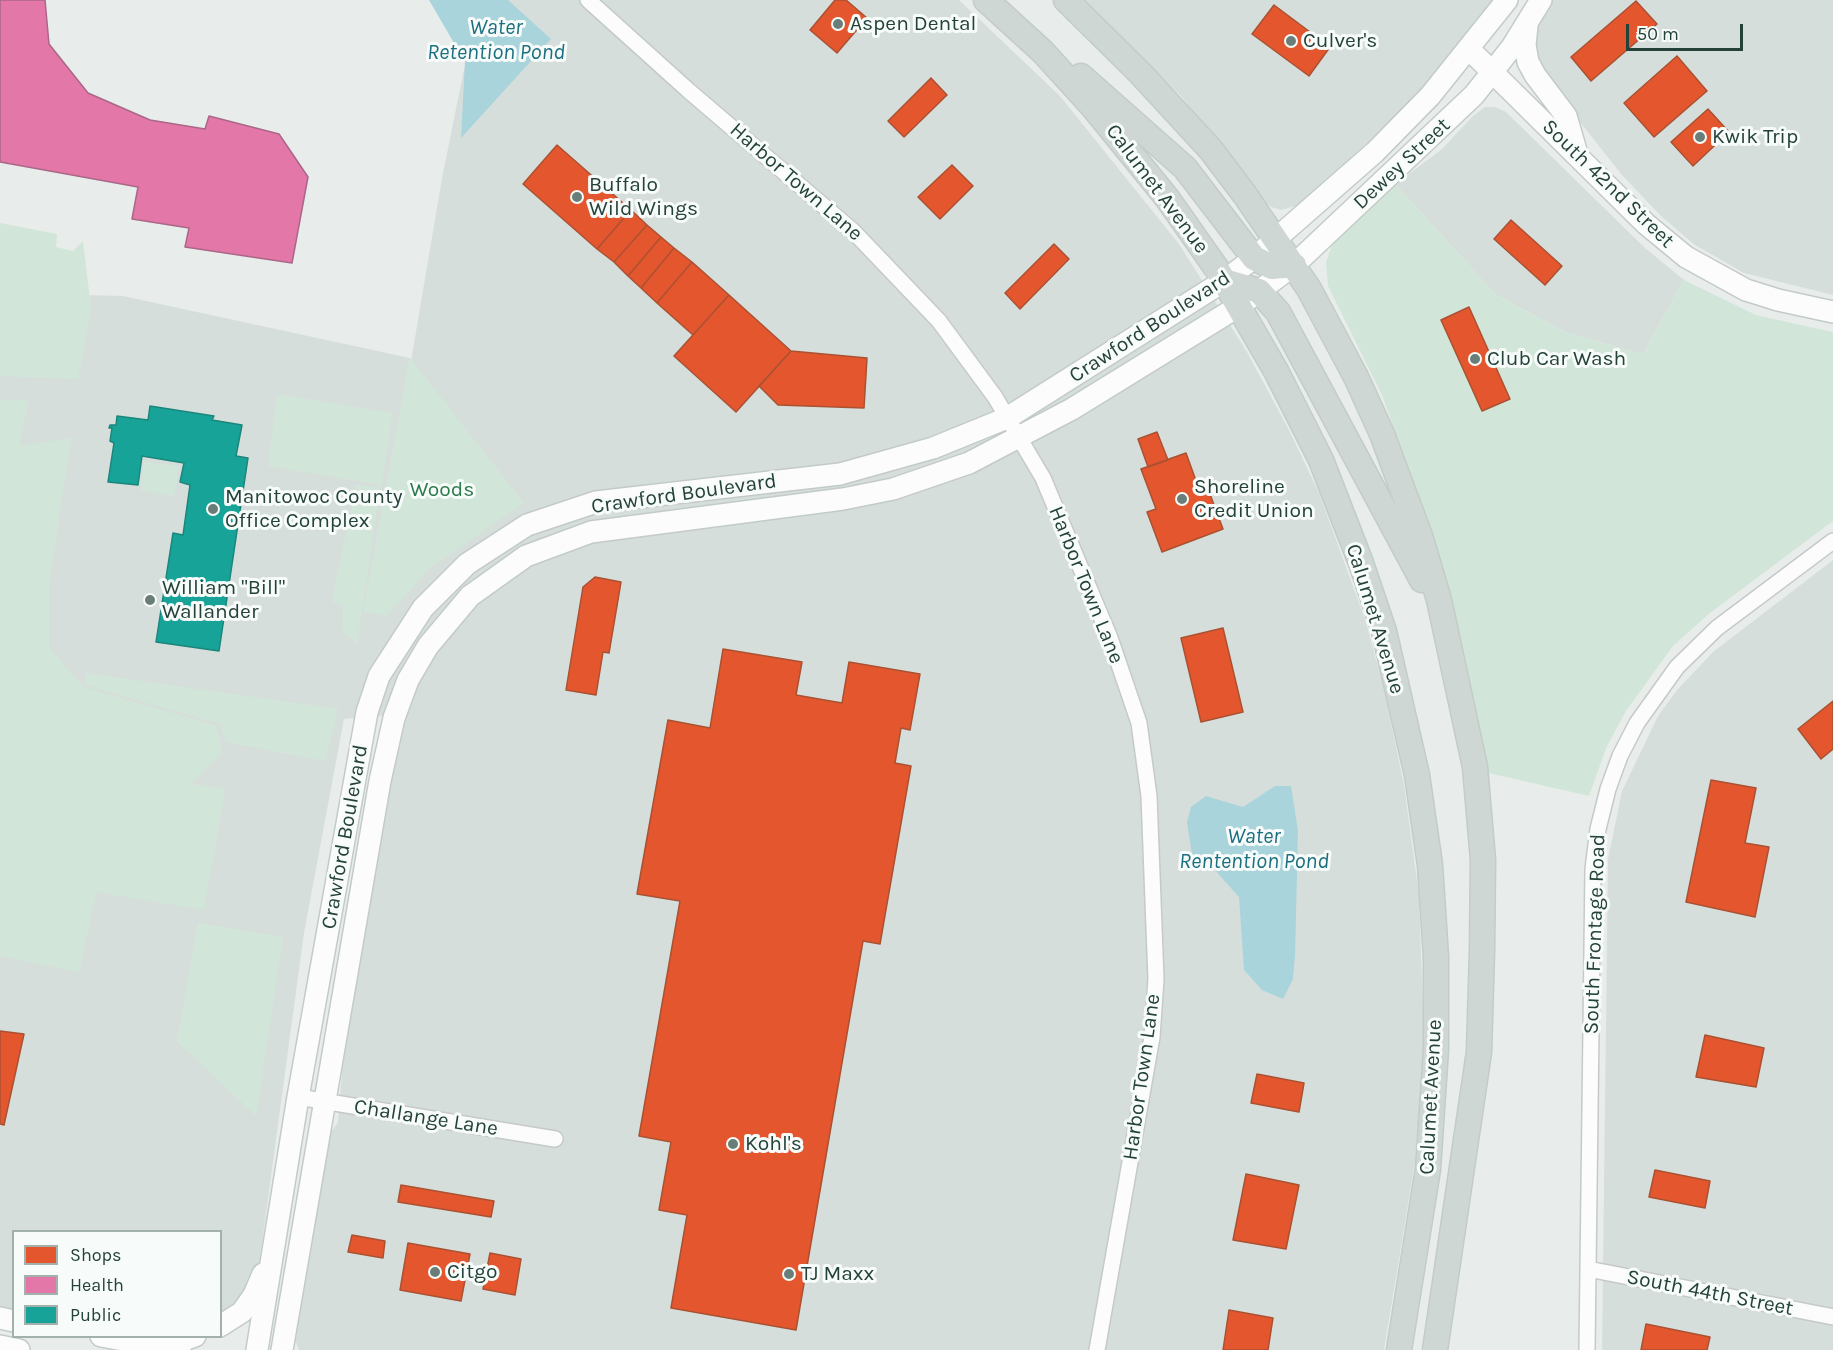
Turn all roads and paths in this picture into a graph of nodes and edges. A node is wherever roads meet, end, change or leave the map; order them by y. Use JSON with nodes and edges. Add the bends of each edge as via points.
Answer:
{"nodes":[{"id":1,"x":588,"y":0,"type":"edge"},
{"id":2,"x":986,"y":0,"type":"edge"},
{"id":3,"x":1066,"y":0,"type":"edge"},
{"id":4,"x":1507,"y":0,"type":"edge"},
{"id":5,"x":1536,"y":9,"type":"edge"},
{"id":6,"x":1469,"y":50,"type":"junction"},
{"id":7,"x":1043,"y":52,"type":"junction"},
{"id":8,"x":1493,"y":72,"type":"junction"},
{"id":9,"x":1577,"y":155,"type":"junction"},
{"id":10,"x":1276,"y":239,"type":"junction"},
{"id":11,"x":1254,"y":258,"type":"junction"},
{"id":12,"x":1294,"y":265,"type":"junction"},
{"id":13,"x":1224,"y":280,"type":"junction"},
{"id":14,"x":1259,"y":291,"type":"junction"},
{"id":15,"x":1239,"y":306,"type":"junction"},
{"id":16,"x":1833,"y":312,"type":"edge"},
{"id":17,"x":1007,"y":417,"type":"junction"},
{"id":18,"x":1019,"y":438,"type":"junction"},
{"id":19,"x":1833,"y":541,"type":"edge"},
{"id":20,"x":1445,"y":625,"type":"junction"},
{"id":21,"x":298,"y":1097,"type":"junction"},
{"id":22,"x":324,"y":1101,"type":"junction"},
{"id":23,"x":555,"y":1139,"type":"dead end"},
{"id":24,"x":275,"y":1242,"type":"junction"},
{"id":25,"x":1588,"y":1269,"type":"junction"},
{"id":26,"x":1833,"y":1317,"type":"edge"},
{"id":27,"x":222,"y":1325,"type":"edge"},
{"id":28,"x":110,"y":1338,"type":"edge"},
{"id":29,"x":190,"y":1338,"type":"edge"},
{"id":30,"x":129,"y":1342,"type":"junction"},
{"id":31,"x":0,"y":1346,"type":"edge"},
{"id":32,"x":19,"y":1350,"type":"edge"},
{"id":33,"x":180,"y":1350,"type":"edge"},
{"id":34,"x":257,"y":1350,"type":"edge"},
{"id":35,"x":282,"y":1350,"type":"edge"},
{"id":36,"x":1097,"y":1350,"type":"edge"},
{"id":37,"x":1399,"y":1350,"type":"edge"},
{"id":38,"x":1435,"y":1350,"type":"edge"},
{"id":39,"x":1587,"y":1350,"type":"edge"}],
"edges":[{"from":1,"to":17,"type":"street","name":"Harbor Town Lane","via":[[879,255],[944,327]]},
{"from":2,"to":7,"type":"main road","name":"Calumet Avenue"},
{"from":3,"to":10,"type":"main road","name":"Calumet Avenue","via":[[1200,138]]},
{"from":4,"to":6,"type":"street","name":"Dewey Street"},
{"from":5,"to":8,"type":"street","name":"Dewey Street"},
{"from":5,"to":9,"type":"street","via":[[1525,45],[1528,62],[1566,116]]},
{"from":6,"to":8,"type":"street","name":"South 42nd Street"},
{"from":6,"to":10,"type":"street","name":"Dewey Street","via":[[1375,152]]},
{"from":7,"to":11,"type":"main road","via":[[1091,84],[1169,151],[1200,184]]},
{"from":7,"to":13,"type":"main road","name":"Calumet Avenue","via":[[1127,147]]},
{"from":8,"to":9,"type":"street","name":"South 42nd Street"},
{"from":8,"to":12,"type":"street","name":"Dewey Street","via":[[1439,131]]},
{"from":9,"to":16,"type":"street","name":"South 42nd Street","via":[[1652,230],[1706,270],[1762,296]]},
{"from":10,"to":11,"type":"street","name":"Dewey Street"},
{"from":10,"to":12,"type":"main road","name":"Calumet Avenue"},
{"from":11,"to":12,"type":"main road","via":[[1272,267]]},
{"from":11,"to":13,"type":"street","name":"Crawford Boulevard"},
{"from":12,"to":14,"type":"street","name":"Dewey Street"},
{"from":12,"to":20,"type":"main road","name":"Calumet Avenue","via":[[1349,363],[1382,434],[1421,539]]},
{"from":13,"to":14,"type":"main road"},
{"from":13,"to":15,"type":"main road","name":"Calumet Avenue"},
{"from":13,"to":17,"type":"street","name":"Crawford Boulevard"},
{"from":14,"to":15,"type":"street","name":"Dewey Street"},
{"from":14,"to":20,"type":"main road","via":[[1283,320]]},
{"from":15,"to":18,"type":"street","name":"Crawford Boulevard"},
{"from":15,"to":37,"type":"main road","name":"Calumet Avenue","via":[[1321,460],[1361,563],[1383,631],[1417,775],[1431,877],[1436,1049],[1428,1169]]},
{"from":17,"to":18,"type":"street","name":"Harbor Town Lane"},
{"from":17,"to":21,"type":"street","name":"Crawford Boulevard","via":[[933,448],[840,474],[596,502],[527,525],[467,564],[423,608],[380,676],[367,712]]},
{"from":18,"to":22,"type":"street","name":"Crawford Boulevard","via":[[954,470],[883,492],[591,532],[526,556],[470,596],[428,646],[408,680],[394,718]]},
{"from":18,"to":36,"type":"street","name":"Harbor Town Lane","via":[[1043,478],[1110,638],[1139,723],[1149,796],[1156,979],[1152,1037]]},
{"from":19,"to":25,"type":"street","name":"South Frontage Road","via":[[1717,628],[1687,657],[1647,707],[1612,777],[1598,829],[1593,869]]},
{"from":20,"to":38,"type":"main road","name":"Calumet Avenue","via":[[1475,768],[1483,860],[1482,951],[1479,1052]]},
{"from":21,"to":22,"type":"street","name":"Challange Lane"},
{"from":21,"to":24,"type":"street","name":"Crawford Boulevard"},
{"from":22,"to":23,"type":"street","name":"Challange Lane"},
{"from":22,"to":35,"type":"street","name":"Crawford Boulevard"},
{"from":24,"to":27,"type":"street","via":[[254,1296],[233,1320]]},
{"from":24,"to":34,"type":"street","name":"Crawford Boulevard"},
{"from":25,"to":26,"type":"street","name":"South 44th Street"},
{"from":25,"to":39,"type":"street","name":"South Frontage Road"},
{"from":28,"to":30,"type":"street"},
{"from":29,"to":30,"type":"street"},
{"from":30,"to":33,"type":"street"},
{"from":31,"to":32,"type":"street"}]}
